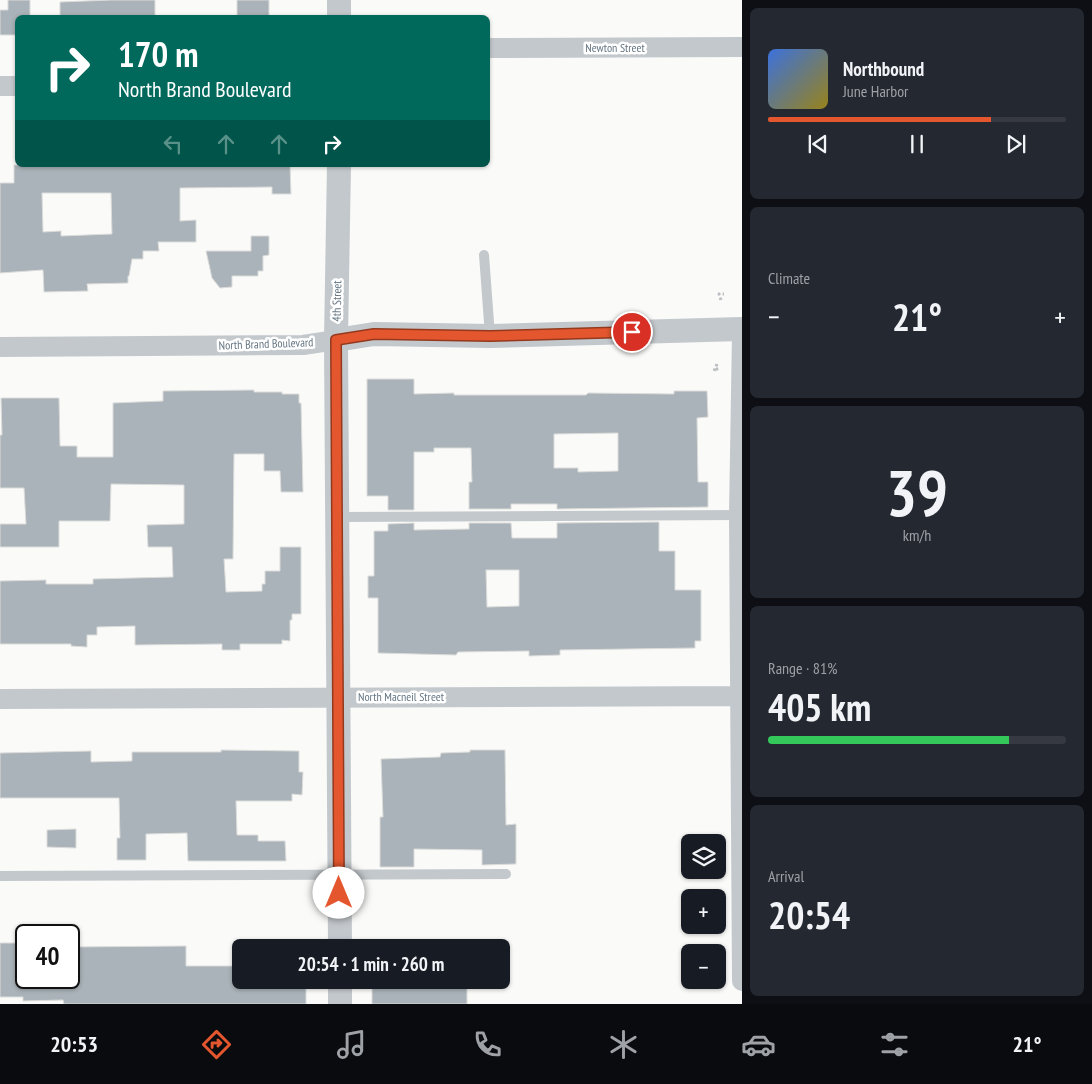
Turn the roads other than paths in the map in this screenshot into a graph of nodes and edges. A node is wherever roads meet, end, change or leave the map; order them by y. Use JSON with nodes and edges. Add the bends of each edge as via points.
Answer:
{"nodes":[{"id":1,"x":338,"y":0,"type":"edge"},
{"id":2,"x":339,"y":15,"type":"edge"},
{"id":3,"x":742,"y":47,"type":"edge"},
{"id":4,"x":490,"y":48,"type":"edge"},
{"id":5,"x":0,"y":86,"type":"edge"},
{"id":6,"x":15,"y":86,"type":"edge"},
{"id":7,"x":339,"y":167,"type":"edge"},
{"id":8,"x":484,"y":255,"type":"dead end"},
{"id":9,"x":742,"y":331,"type":"edge"},
{"id":10,"x":490,"y":336,"type":"junction"},
{"id":11,"x":336,"y":340,"type":"junction"},
{"id":12,"x":0,"y":348,"type":"edge"},
{"id":13,"x":738,"y":515,"type":"junction"},
{"id":14,"x":337,"y":517,"type":"junction"},
{"id":15,"x":741,"y":696,"type":"edge"},
{"id":16,"x":338,"y":698,"type":"junction"},
{"id":17,"x":0,"y":699,"type":"edge"},
{"id":18,"x":742,"y":871,"type":"edge"},
{"id":19,"x":339,"y":874,"type":"junction"},
{"id":20,"x":506,"y":874,"type":"dead end"},
{"id":21,"x":0,"y":876,"type":"edge"},
{"id":22,"x":340,"y":939,"type":"edge"},
{"id":23,"x":742,"y":981,"type":"edge"},
{"id":24,"x":340,"y":989,"type":"edge"},
{"id":25,"x":340,"y":1004,"type":"edge"}],
"edges":[{"from":1,"to":2,"type":"street"},
{"from":3,"to":4,"type":"street","name":"Newton Street"},
{"from":5,"to":6,"type":"street"},
{"from":7,"to":11,"type":"street","name":"4th Street"},
{"from":8,"to":10,"type":"lane"},
{"from":9,"to":10,"type":"street","name":"North Brand Boulevard"},
{"from":9,"to":13,"type":"street"},
{"from":10,"to":11,"type":"street","name":"North Brand Boulevard","via":[[374,334]]},
{"from":11,"to":12,"type":"street","name":"North Brand Boulevard","via":[[303,345]]},
{"from":11,"to":14,"type":"street","name":"4th Street"},
{"from":13,"to":14,"type":"lane"},
{"from":13,"to":15,"type":"street"},
{"from":14,"to":16,"type":"street","name":"4th Street"},
{"from":15,"to":16,"type":"street","name":"North Macneil Street"},
{"from":15,"to":18,"type":"street"},
{"from":16,"to":17,"type":"street","name":"North Macneil Street"},
{"from":16,"to":19,"type":"street","name":"4th Street"},
{"from":18,"to":23,"type":"street"},
{"from":19,"to":20,"type":"lane"},
{"from":19,"to":21,"type":"lane"},
{"from":19,"to":22,"type":"street","name":"4th Street"},
{"from":24,"to":25,"type":"street"}]}
